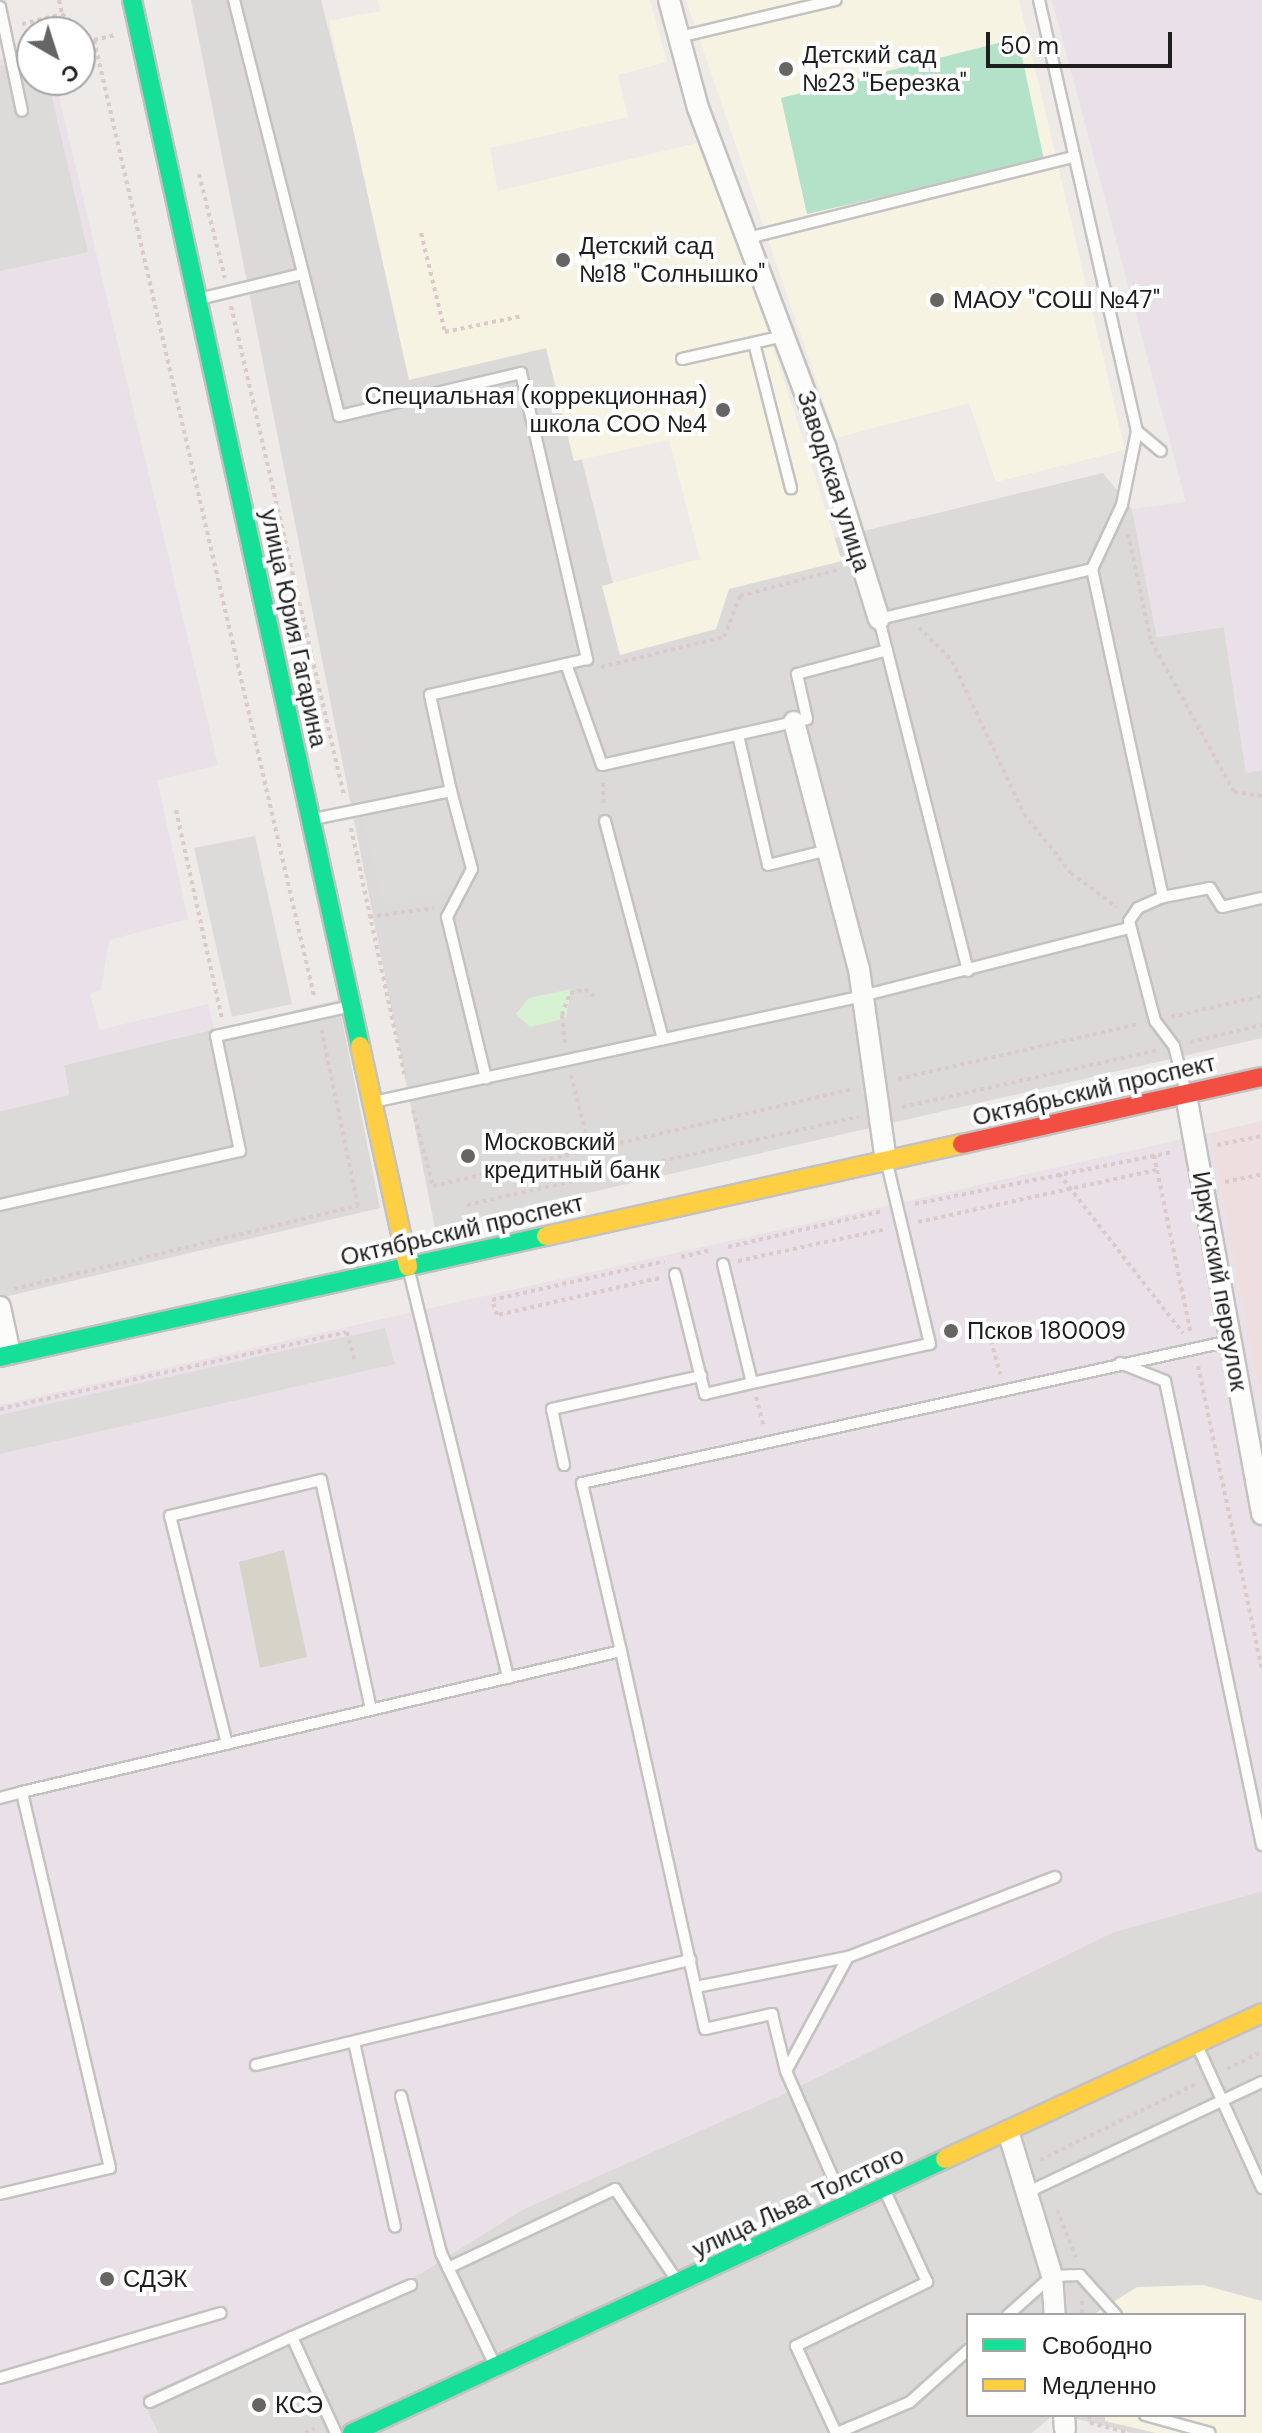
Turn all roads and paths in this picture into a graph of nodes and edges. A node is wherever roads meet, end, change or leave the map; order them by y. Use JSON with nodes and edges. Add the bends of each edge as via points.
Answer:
{"nodes":[{"id":1,"x":59,"y":0,"type":"edge"},
{"id":2,"x":132,"y":0,"type":"edge"},
{"id":3,"x":234,"y":0,"type":"edge"},
{"id":4,"x":669,"y":0,"type":"edge"},
{"id":5,"x":836,"y":0,"type":"edge"},
{"id":6,"x":1039,"y":0,"type":"edge"},
{"id":7,"x":0,"y":7,"type":"edge"},
{"id":8,"x":62,"y":14,"type":"junction"},
{"id":9,"x":4,"y":28,"type":"junction"},
{"id":10,"x":679,"y":37,"type":"junction"},
{"id":11,"x":22,"y":111,"type":"dead end"},
{"id":12,"x":1074,"y":157,"type":"junction"},
{"id":13,"x":195,"y":158,"type":"dead end"},
{"id":14,"x":421,"y":233,"type":"dead end"},
{"id":15,"x":748,"y":238,"type":"junction"},
{"id":16,"x":302,"y":274,"type":"junction"},
{"id":17,"x":228,"y":292,"type":"junction"},
{"id":18,"x":198,"y":300,"type":"junction"},
{"id":19,"x":522,"y":316,"type":"dead end"},
{"id":20,"x":784,"y":336,"type":"junction"},
{"id":21,"x":754,"y":343,"type":"junction"},
{"id":22,"x":682,"y":359,"type":"dead end"},
{"id":23,"x":1137,"y":431,"type":"junction"},
{"id":24,"x":1161,"y":451,"type":"dead end"},
{"id":25,"x":791,"y":488,"type":"dead end"},
{"id":26,"x":1122,"y":505,"type":"junction"},
{"id":27,"x":862,"y":563,"type":"junction"},
{"id":28,"x":1092,"y":569,"type":"junction"},
{"id":29,"x":888,"y":617,"type":"junction"},
{"id":30,"x":887,"y":650,"type":"junction"},
{"id":31,"x":587,"y":659,"type":"junction"},
{"id":32,"x":566,"y":664,"type":"junction"},
{"id":33,"x":794,"y":722,"type":"junction"},
{"id":34,"x":738,"y":735,"type":"junction"},
{"id":35,"x":602,"y":765,"type":"junction"},
{"id":36,"x":451,"y":791,"type":"junction"},
{"id":37,"x":1262,"y":796,"type":"edge"},
{"id":38,"x":176,"y":810,"type":"dead end"},
{"id":39,"x":348,"y":812,"type":"junction"},
{"id":40,"x":312,"y":819,"type":"junction"},
{"id":41,"x":605,"y":821,"type":"joint"},
{"id":42,"x":828,"y":850,"type":"junction"},
{"id":43,"x":1163,"y":897,"type":"junction"},
{"id":44,"x":1262,"y":898,"type":"edge"},
{"id":45,"x":453,"y":906,"type":"junction"},
{"id":46,"x":369,"y":917,"type":"junction"},
{"id":47,"x":1128,"y":925,"type":"junction"},
{"id":48,"x":968,"y":971,"type":"junction"},
{"id":49,"x":1262,"y":996,"type":"edge"},
{"id":50,"x":858,"y":997,"type":"junction"},
{"id":51,"x":352,"y":1006,"type":"junction"},
{"id":52,"x":318,"y":1013,"type":"junction"},
{"id":53,"x":1155,"y":1021,"type":"junction"},
{"id":54,"x":226,"y":1034,"type":"junction"},
{"id":55,"x":663,"y":1039,"type":"junction"},
{"id":56,"x":1262,"y":1077,"type":"edge"},
{"id":57,"x":486,"y":1078,"type":"junction"},
{"id":58,"x":874,"y":1085,"type":"junction"},
{"id":59,"x":409,"y":1094,"type":"junction"},
{"id":60,"x":1186,"y":1095,"type":"junction"},
{"id":61,"x":373,"y":1102,"type":"junction"},
{"id":62,"x":1262,"y":1136,"type":"edge"},
{"id":63,"x":1196,"y":1148,"type":"junction"},
{"id":64,"x":1154,"y":1155,"type":"junction"},
{"id":65,"x":886,"y":1161,"type":"junction"},
{"id":66,"x":1157,"y":1170,"type":"junction"},
{"id":67,"x":1059,"y":1174,"type":"junction"},
{"id":68,"x":1262,"y":1174,"type":"edge"},
{"id":69,"x":1203,"y":1186,"type":"junction"},
{"id":70,"x":1070,"y":1189,"type":"junction"},
{"id":71,"x":0,"y":1205,"type":"edge"},
{"id":72,"x":897,"y":1208,"type":"junction"},
{"id":73,"x":901,"y":1226,"type":"junction"},
{"id":74,"x":723,"y":1264,"type":"joint"},
{"id":75,"x":408,"y":1267,"type":"junction"},
{"id":76,"x":675,"y":1274,"type":"joint"},
{"id":77,"x":0,"y":1293,"type":"edge"},
{"id":78,"x":0,"y":1307,"type":"edge"},
{"id":79,"x":987,"y":1325,"type":"dead end"},
{"id":80,"x":1230,"y":1341,"type":"junction"},
{"id":81,"x":1194,"y":1347,"type":"junction"},
{"id":82,"x":5,"y":1356,"type":"edge"},
{"id":83,"x":355,"y":1362,"type":"dead end"},
{"id":84,"x":1118,"y":1362,"type":"junction"},
{"id":85,"x":999,"y":1369,"type":"dead end"},
{"id":86,"x":701,"y":1376,"type":"junction"},
{"id":87,"x":752,"y":1383,"type":"junction"},
{"id":88,"x":0,"y":1409,"type":"edge"},
{"id":89,"x":763,"y":1422,"type":"dead end"},
{"id":90,"x":564,"y":1465,"type":"dead end"},
{"id":91,"x":1262,"y":1509,"type":"edge"},
{"id":92,"x":621,"y":1651,"type":"junction"},
{"id":93,"x":1262,"y":1671,"type":"edge"},
{"id":94,"x":508,"y":1678,"type":"junction"},
{"id":95,"x":371,"y":1710,"type":"junction"},
{"id":96,"x":227,"y":1744,"type":"junction"},
{"id":97,"x":22,"y":1792,"type":"junction"},
{"id":98,"x":0,"y":1798,"type":"edge"},
{"id":99,"x":1262,"y":1845,"type":"edge"},
{"id":100,"x":1055,"y":1877,"type":"dead end"},
{"id":101,"x":848,"y":1957,"type":"junction"},
{"id":102,"x":690,"y":1960,"type":"junction"},
{"id":103,"x":696,"y":1987,"type":"junction"},
{"id":104,"x":1262,"y":2013,"type":"edge"},
{"id":105,"x":354,"y":2042,"type":"junction"},
{"id":106,"x":1196,"y":2043,"type":"junction"},
{"id":107,"x":1262,"y":2052,"type":"edge"},
{"id":108,"x":256,"y":2065,"type":"dead end"},
{"id":109,"x":786,"y":2071,"type":"junction"},
{"id":110,"x":1211,"y":2077,"type":"junction"},
{"id":111,"x":1262,"y":2082,"type":"edge"},
{"id":112,"x":401,"y":2096,"type":"dead end"},
{"id":113,"x":1222,"y":2100,"type":"junction"},
{"id":114,"x":1008,"y":2131,"type":"junction"},
{"id":115,"x":1037,"y":2188,"type":"junction"},
{"id":116,"x":1262,"y":2188,"type":"edge"},
{"id":117,"x":884,"y":2189,"type":"junction"},
{"id":118,"x":0,"y":2194,"type":"edge"},
{"id":119,"x":846,"y":2207,"type":"junction"},
{"id":120,"x":395,"y":2227,"type":"dead end"},
{"id":121,"x":448,"y":2268,"type":"junction"},
{"id":122,"x":1052,"y":2276,"type":"junction"},
{"id":123,"x":679,"y":2283,"type":"junction"},
{"id":124,"x":411,"y":2285,"type":"dead end"},
{"id":125,"x":221,"y":2313,"type":"dead end"},
{"id":126,"x":1010,"y":2313,"type":"edge"},
{"id":127,"x":1055,"y":2313,"type":"edge"},
{"id":128,"x":1114,"y":2313,"type":"edge"},
{"id":129,"x":292,"y":2337,"type":"junction"},
{"id":130,"x":966,"y":2352,"type":"edge"},
{"id":131,"x":496,"y":2367,"type":"junction"},
{"id":132,"x":0,"y":2378,"type":"edge"},
{"id":133,"x":150,"y":2402,"type":"dead end"},
{"id":134,"x":1089,"y":2417,"type":"edge"},
{"id":135,"x":1152,"y":2417,"type":"edge"},
{"id":136,"x":363,"y":2431,"type":"edge"},
{"id":137,"x":336,"y":2433,"type":"edge"},
{"id":138,"x":837,"y":2433,"type":"edge"},
{"id":139,"x":1130,"y":2433,"type":"edge"},
{"id":140,"x":1210,"y":2433,"type":"edge"}],
"edges":[{"from":1,"to":8,"type":"path"},
{"from":2,"to":18,"type":"street","name":"улица Юрия Гагарина"},
{"from":3,"to":16,"type":"lane"},
{"from":4,"to":10,"type":"street","name":"Заводская улица"},
{"from":5,"to":10,"type":"lane"},
{"from":6,"to":12,"type":"lane"},
{"from":7,"to":9,"type":"lane"},
{"from":8,"to":9,"type":"path"},
{"from":8,"to":52,"type":"path","via":[[94,40]]},
{"from":9,"to":11,"type":"lane"},
{"from":10,"to":15,"type":"street","name":"Заводская улица"},
{"from":12,"to":15,"type":"lane"},
{"from":12,"to":23,"type":"lane"},
{"from":13,"to":17,"type":"path"},
{"from":14,"to":19,"type":"path","via":[[445,332]]},
{"from":15,"to":20,"type":"street","name":"Заводская улица"},
{"from":16,"to":17,"type":"lane"},
{"from":16,"to":31,"type":"lane","via":[[339,416],[521,373]]},
{"from":17,"to":18,"type":"lane"},
{"from":17,"to":39,"type":"path"},
{"from":18,"to":40,"type":"street","name":"улица Юрия Гагарина"},
{"from":20,"to":21,"type":"lane"},
{"from":20,"to":27,"type":"street","name":"Заводская улица"},
{"from":21,"to":22,"type":"lane"},
{"from":21,"to":25,"type":"lane"},
{"from":23,"to":24,"type":"lane"},
{"from":23,"to":26,"type":"lane"},
{"from":26,"to":28,"type":"lane"},
{"from":26,"to":37,"type":"path","via":[[1151,641],[1234,792]]},
{"from":27,"to":29,"type":"street","name":"Заводская улица"},
{"from":27,"to":31,"type":"path","via":[[740,596],[724,637],[604,669]]},
{"from":28,"to":29,"type":"lane"},
{"from":28,"to":43,"type":"lane"},
{"from":29,"to":30,"type":"lane","name":"Заводская улица"},
{"from":29,"to":47,"type":"path","via":[[920,627],[952,661],[1012,780],[1015,798],[1048,847]]},
{"from":30,"to":33,"type":"lane","via":[[797,674],[807,719]]},
{"from":30,"to":48,"type":"lane","name":"Заводская улица"},
{"from":31,"to":32,"type":"lane"},
{"from":32,"to":35,"type":"lane"},
{"from":32,"to":36,"type":"lane","via":[[430,695]]},
{"from":33,"to":34,"type":"lane"},
{"from":33,"to":42,"type":"street"},
{"from":34,"to":35,"type":"lane"},
{"from":34,"to":42,"type":"lane","via":[[768,865]]},
{"from":35,"to":41,"type":"path"},
{"from":36,"to":39,"type":"lane"},
{"from":36,"to":45,"type":"lane","via":[[472,869]]},
{"from":38,"to":54,"type":"path"},
{"from":39,"to":40,"type":"lane"},
{"from":39,"to":46,"type":"path"},
{"from":40,"to":51,"type":"street","name":"улица Юрия Гагарина"},
{"from":41,"to":55,"type":"lane"},
{"from":42,"to":50,"type":"street","via":[[859,969]]},
{"from":43,"to":44,"type":"lane","via":[[1210,888],[1222,907]]},
{"from":43,"to":47,"type":"lane","via":[[1138,908]]},
{"from":45,"to":46,"type":"path"},
{"from":45,"to":57,"type":"lane","via":[[447,917]]},
{"from":46,"to":59,"type":"path"},
{"from":47,"to":48,"type":"lane"},
{"from":47,"to":53,"type":"lane"},
{"from":48,"to":50,"type":"lane"},
{"from":49,"to":53,"type":"path"},
{"from":50,"to":55,"type":"lane"},
{"from":50,"to":58,"type":"street"},
{"from":51,"to":52,"type":"lane"},
{"from":51,"to":61,"type":"street","name":"улица Юрия Гагарина"},
{"from":52,"to":54,"type":"lane"},
{"from":52,"to":77,"type":"path","via":[[358,1206]]},
{"from":53,"to":58,"type":"path"},
{"from":53,"to":60,"type":"lane","via":[[1174,1046]]},
{"from":54,"to":71,"type":"lane","via":[[216,1036],[240,1151]]},
{"from":55,"to":57,"type":"lane"},
{"from":56,"to":60,"type":"street","name":"Октябрьский проспект"},
{"from":57,"to":59,"type":"lane"},
{"from":58,"to":59,"type":"path","via":[[433,1186]]},
{"from":58,"to":65,"type":"street"},
{"from":59,"to":61,"type":"lane"},
{"from":60,"to":63,"type":"street","name":"Иркутский переулок"},
{"from":60,"to":65,"type":"street","name":"Октябрьский проспект"},
{"from":61,"to":75,"type":"street","name":"улица Юрия Гагарина"},
{"from":62,"to":63,"type":"path"},
{"from":63,"to":64,"type":"path"},
{"from":63,"to":69,"type":"street","name":"Иркутский переулок"},
{"from":64,"to":66,"type":"path"},
{"from":64,"to":67,"type":"path"},
{"from":65,"to":72,"type":"lane"},
{"from":65,"to":75,"type":"street","name":"Октябрьский проспект"},
{"from":66,"to":70,"type":"path"},
{"from":66,"to":81,"type":"path"},
{"from":67,"to":70,"type":"path"},
{"from":67,"to":72,"type":"path"},
{"from":68,"to":69,"type":"path"},
{"from":69,"to":80,"type":"street","name":"Иркутский переулок"},
{"from":70,"to":73,"type":"path"},
{"from":70,"to":81,"type":"path"},
{"from":72,"to":73,"type":"lane"},
{"from":72,"to":76,"type":"path","via":[[492,1300],[497,1315]]},
{"from":73,"to":74,"type":"path"},
{"from":73,"to":87,"type":"lane","via":[[930,1344]]},
{"from":74,"to":87,"type":"lane"},
{"from":75,"to":82,"type":"street","name":"Октябрьский проспект"},
{"from":75,"to":94,"type":"lane"},
{"from":76,"to":86,"type":"lane"},
{"from":78,"to":82,"type":"street"},
{"from":79,"to":85,"type":"path"},
{"from":80,"to":81,"type":"lane"},
{"from":80,"to":91,"type":"street","name":"Иркутский переулок"},
{"from":81,"to":84,"type":"lane"},
{"from":81,"to":93,"type":"path"},
{"from":83,"to":88,"type":"path","via":[[347,1332]]},
{"from":84,"to":92,"type":"lane","via":[[582,1483]]},
{"from":84,"to":99,"type":"lane","via":[[1165,1381]]},
{"from":86,"to":87,"type":"lane","via":[[705,1394]]},
{"from":86,"to":90,"type":"lane","via":[[552,1409]]},
{"from":87,"to":89,"type":"path"},
{"from":92,"to":94,"type":"lane"},
{"from":92,"to":102,"type":"lane"},
{"from":94,"to":95,"type":"lane"},
{"from":95,"to":96,"type":"lane"},
{"from":95,"to":96,"type":"lane","via":[[321,1480],[170,1516]]},
{"from":96,"to":97,"type":"lane"},
{"from":97,"to":98,"type":"lane"},
{"from":97,"to":118,"type":"lane","via":[[110,2168]]},
{"from":100,"to":101,"type":"lane"},
{"from":101,"to":103,"type":"lane"},
{"from":101,"to":109,"type":"lane"},
{"from":102,"to":103,"type":"lane"},
{"from":102,"to":105,"type":"lane"},
{"from":103,"to":109,"type":"lane","via":[[705,2029],[772,2014]]},
{"from":104,"to":106,"type":"street","name":"улица Льва Толстого"},
{"from":105,"to":108,"type":"lane"},
{"from":105,"to":120,"type":"lane"},
{"from":106,"to":110,"type":"lane"},
{"from":106,"to":114,"type":"street","name":"улица Льва Толстого"},
{"from":107,"to":110,"type":"path"},
{"from":109,"to":119,"type":"lane"},
{"from":110,"to":113,"type":"lane"},
{"from":110,"to":115,"type":"path","via":[[1036,2162]]},
{"from":111,"to":113,"type":"lane"},
{"from":112,"to":121,"type":"lane"},
{"from":113,"to":115,"type":"lane"},
{"from":113,"to":116,"type":"lane"},
{"from":114,"to":115,"type":"street"},
{"from":114,"to":117,"type":"street","name":"улица Льва Толстого"},
{"from":115,"to":122,"type":"street"},
{"from":117,"to":119,"type":"street","name":"улица Льва Толстого"},
{"from":117,"to":138,"type":"lane","via":[[927,2282],[796,2346]]},
{"from":119,"to":123,"type":"street","name":"улица Льва Толстого"},
{"from":121,"to":123,"type":"lane","via":[[615,2189]]},
{"from":121,"to":131,"type":"lane"},
{"from":122,"to":126,"type":"lane"},
{"from":122,"to":127,"type":"street"},
{"from":122,"to":128,"type":"lane","via":[[1080,2275]]},
{"from":123,"to":131,"type":"street","name":"улица Льва Толстого"},
{"from":124,"to":129,"type":"lane"},
{"from":125,"to":132,"type":"lane"},
{"from":129,"to":133,"type":"lane"},
{"from":129,"to":137,"type":"lane"},
{"from":130,"to":138,"type":"lane","via":[[910,2402]]},
{"from":131,"to":136,"type":"street","name":"улица Льва Толстого"},
{"from":134,"to":139,"type":"path","via":[[1090,2423]]},
{"from":135,"to":140,"type":"lane"}]}
